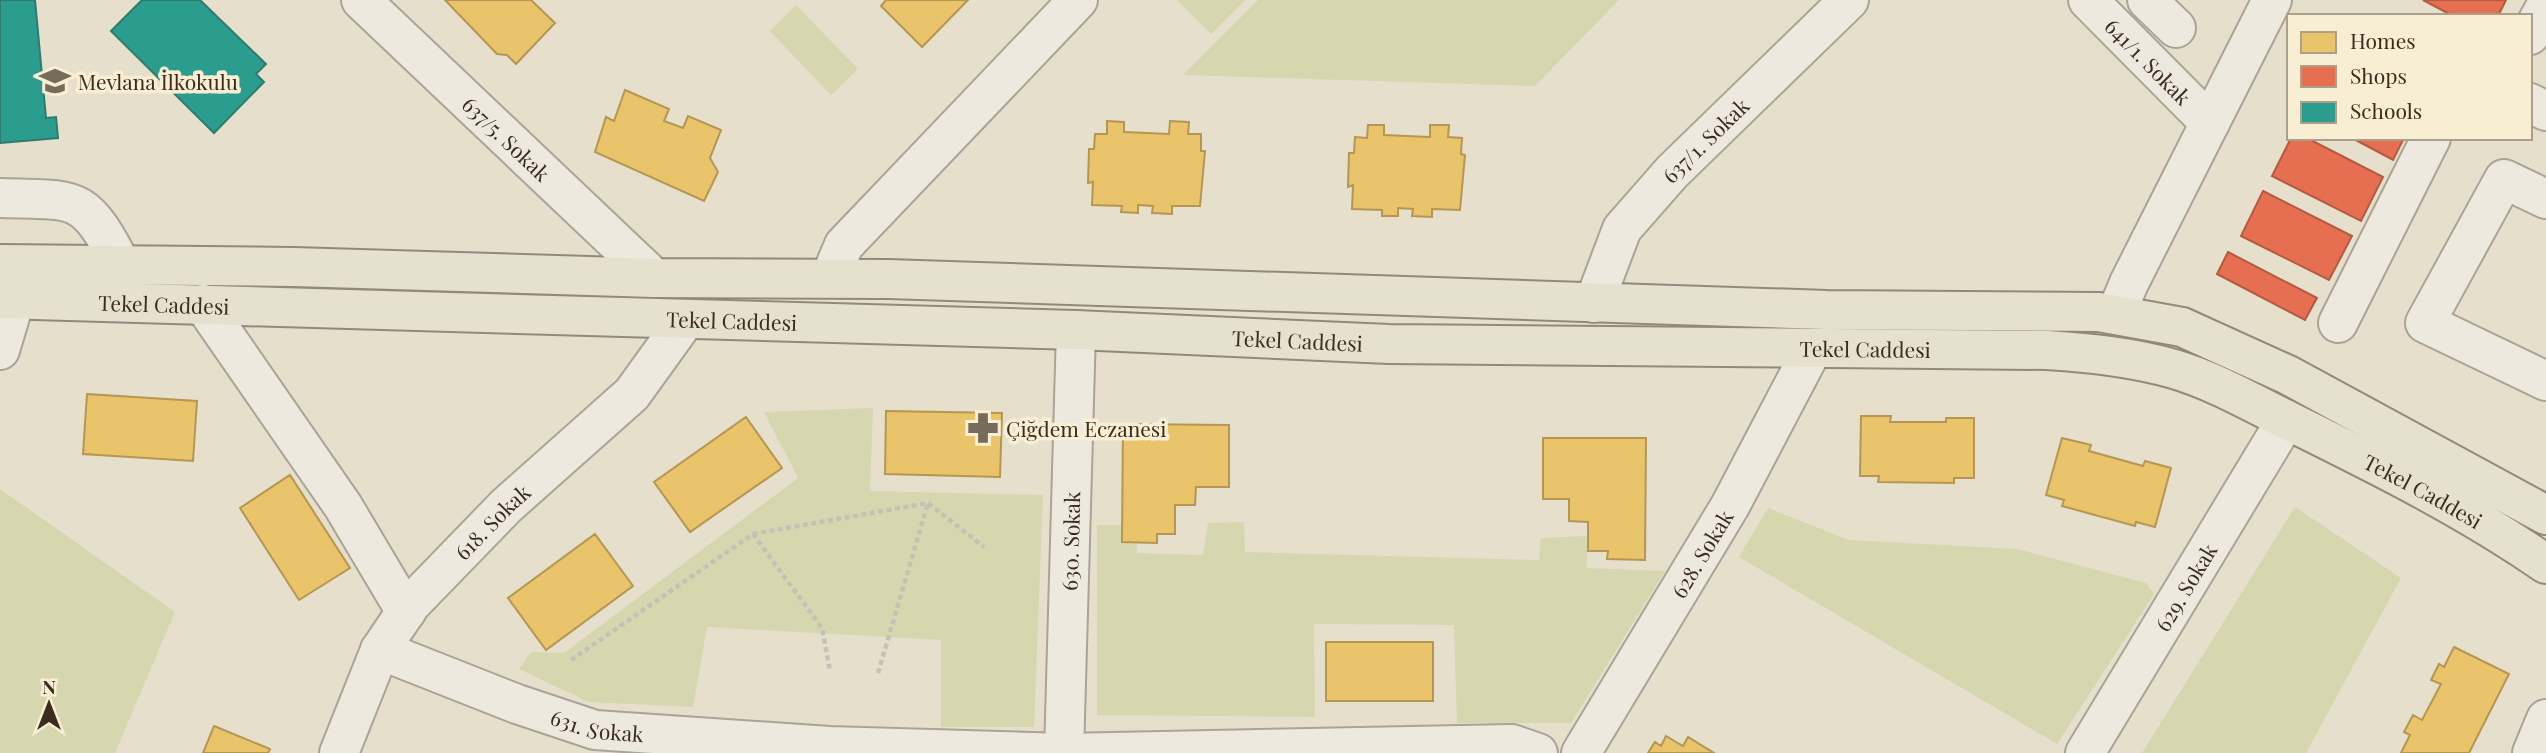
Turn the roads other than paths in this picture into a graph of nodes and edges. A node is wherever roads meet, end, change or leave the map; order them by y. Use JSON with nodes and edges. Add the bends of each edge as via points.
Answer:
{"nodes":[{"id":1,"x":361,"y":0,"type":"edge"},
{"id":2,"x":1078,"y":0,"type":"edge"},
{"id":3,"x":1849,"y":0,"type":"edge"},
{"id":4,"x":2088,"y":0,"type":"edge"},
{"id":5,"x":2147,"y":0,"type":"edge"},
{"id":6,"x":2272,"y":0,"type":"edge"},
{"id":7,"x":2546,"y":6,"type":"edge"},
{"id":8,"x":2176,"y":28,"type":"dead end"},
{"id":9,"x":2532,"y":31,"type":"edge"},
{"id":10,"x":2210,"y":123,"type":"junction"},
{"id":11,"x":2430,"y":140,"type":"edge"},
{"id":12,"x":0,"y":198,"type":"edge"},
{"id":13,"x":2546,"y":199,"type":"edge"},
{"id":14,"x":0,"y":264,"type":"edge"},
{"id":15,"x":121,"y":265,"type":"junction"},
{"id":16,"x":654,"y":278,"type":"junction"},
{"id":17,"x":830,"y":278,"type":"junction"},
{"id":18,"x":8,"y":299,"type":"edge"},
{"id":19,"x":1594,"y":303,"type":"junction"},
{"id":20,"x":203,"y":304,"type":"junction"},
{"id":21,"x":2116,"y":314,"type":"junction"},
{"id":22,"x":687,"y":319,"type":"junction"},
{"id":23,"x":2338,"y":324,"type":"dead end"},
{"id":24,"x":1076,"y":330,"type":"junction"},
{"id":25,"x":1813,"y":348,"type":"junction"},
{"id":26,"x":0,"y":350,"type":"edge"},
{"id":27,"x":2546,"y":382,"type":"edge"},
{"id":28,"x":2286,"y":420,"type":"junction"},
{"id":29,"x":2546,"y":515,"type":"edge"},
{"id":30,"x":2546,"y":564,"type":"edge"},
{"id":31,"x":406,"y":612,"type":"junction"},
{"id":32,"x":380,"y":650,"type":"junction"},
{"id":33,"x":2546,"y":719,"type":"edge"},
{"id":34,"x":991,"y":751,"type":"edge"},
{"id":35,"x":339,"y":753,"type":"edge"},
{"id":36,"x":1064,"y":753,"type":"edge"},
{"id":37,"x":1538,"y":753,"type":"edge"},
{"id":38,"x":1581,"y":753,"type":"edge"},
{"id":39,"x":2085,"y":753,"type":"edge"},
{"id":40,"x":2532,"y":753,"type":"edge"}],
"edges":[{"from":1,"to":16,"type":"street","name":"637/5. Sokak"},
{"from":2,"to":17,"type":"street","via":[[844,245]]},
{"from":3,"to":19,"type":"street","name":"637/1. Sokak","via":[[1672,172],[1622,229]]},
{"from":4,"to":10,"type":"street","name":"641/1. Sokak"},
{"from":5,"to":8,"type":"street"},
{"from":6,"to":10,"type":"street"},
{"from":7,"to":9,"type":"street"},
{"from":10,"to":21,"type":"street"},
{"from":11,"to":23,"type":"street"},
{"from":12,"to":15,"type":"street","via":[[60,200],[88,210]]},
{"from":13,"to":27,"type":"street","via":[[2504,178],[2425,323]]},
{"from":14,"to":15,"type":"main road"},
{"from":15,"to":16,"type":"main road"},
{"from":16,"to":17,"type":"main road"},
{"from":17,"to":19,"type":"main road"},
{"from":18,"to":20,"type":"main road","name":"Tekel Caddesi"},
{"from":18,"to":26,"type":"street"},
{"from":19,"to":21,"type":"main road"},
{"from":20,"to":22,"type":"main road","name":"Tekel Caddesi"},
{"from":20,"to":31,"type":"street","via":[[343,506]]},
{"from":21,"to":29,"type":"main road","via":[[2182,327],[2288,375]]},
{"from":22,"to":24,"type":"main road","name":"Tekel Caddesi"},
{"from":22,"to":31,"type":"street","name":"618. Sokak","via":[[632,394],[506,506]]},
{"from":24,"to":25,"type":"main road","name":"Tekel Caddesi","via":[[1389,344]]},
{"from":24,"to":36,"type":"street","name":"630. Sokak"},
{"from":25,"to":28,"type":"main road","name":"Tekel Caddesi","via":[[2105,354],[2176,370]]},
{"from":25,"to":38,"type":"street","name":"628. Sokak","via":[[1730,506]]},
{"from":28,"to":30,"type":"main road","name":"Tekel Caddesi","via":[[2414,483]]},
{"from":28,"to":39,"type":"street","name":"629. Sokak"},
{"from":31,"to":32,"type":"street","name":"618. Sokak"},
{"from":32,"to":34,"type":"street","name":"631. Sokak","via":[[595,730],[829,746]]},
{"from":32,"to":35,"type":"street","name":"618. Sokak"},
{"from":33,"to":40,"type":"street"},
{"from":34,"to":36,"type":"street","name":"631. Sokak"},
{"from":36,"to":37,"type":"street","name":"631. Sokak","via":[[1512,744]]}]}
